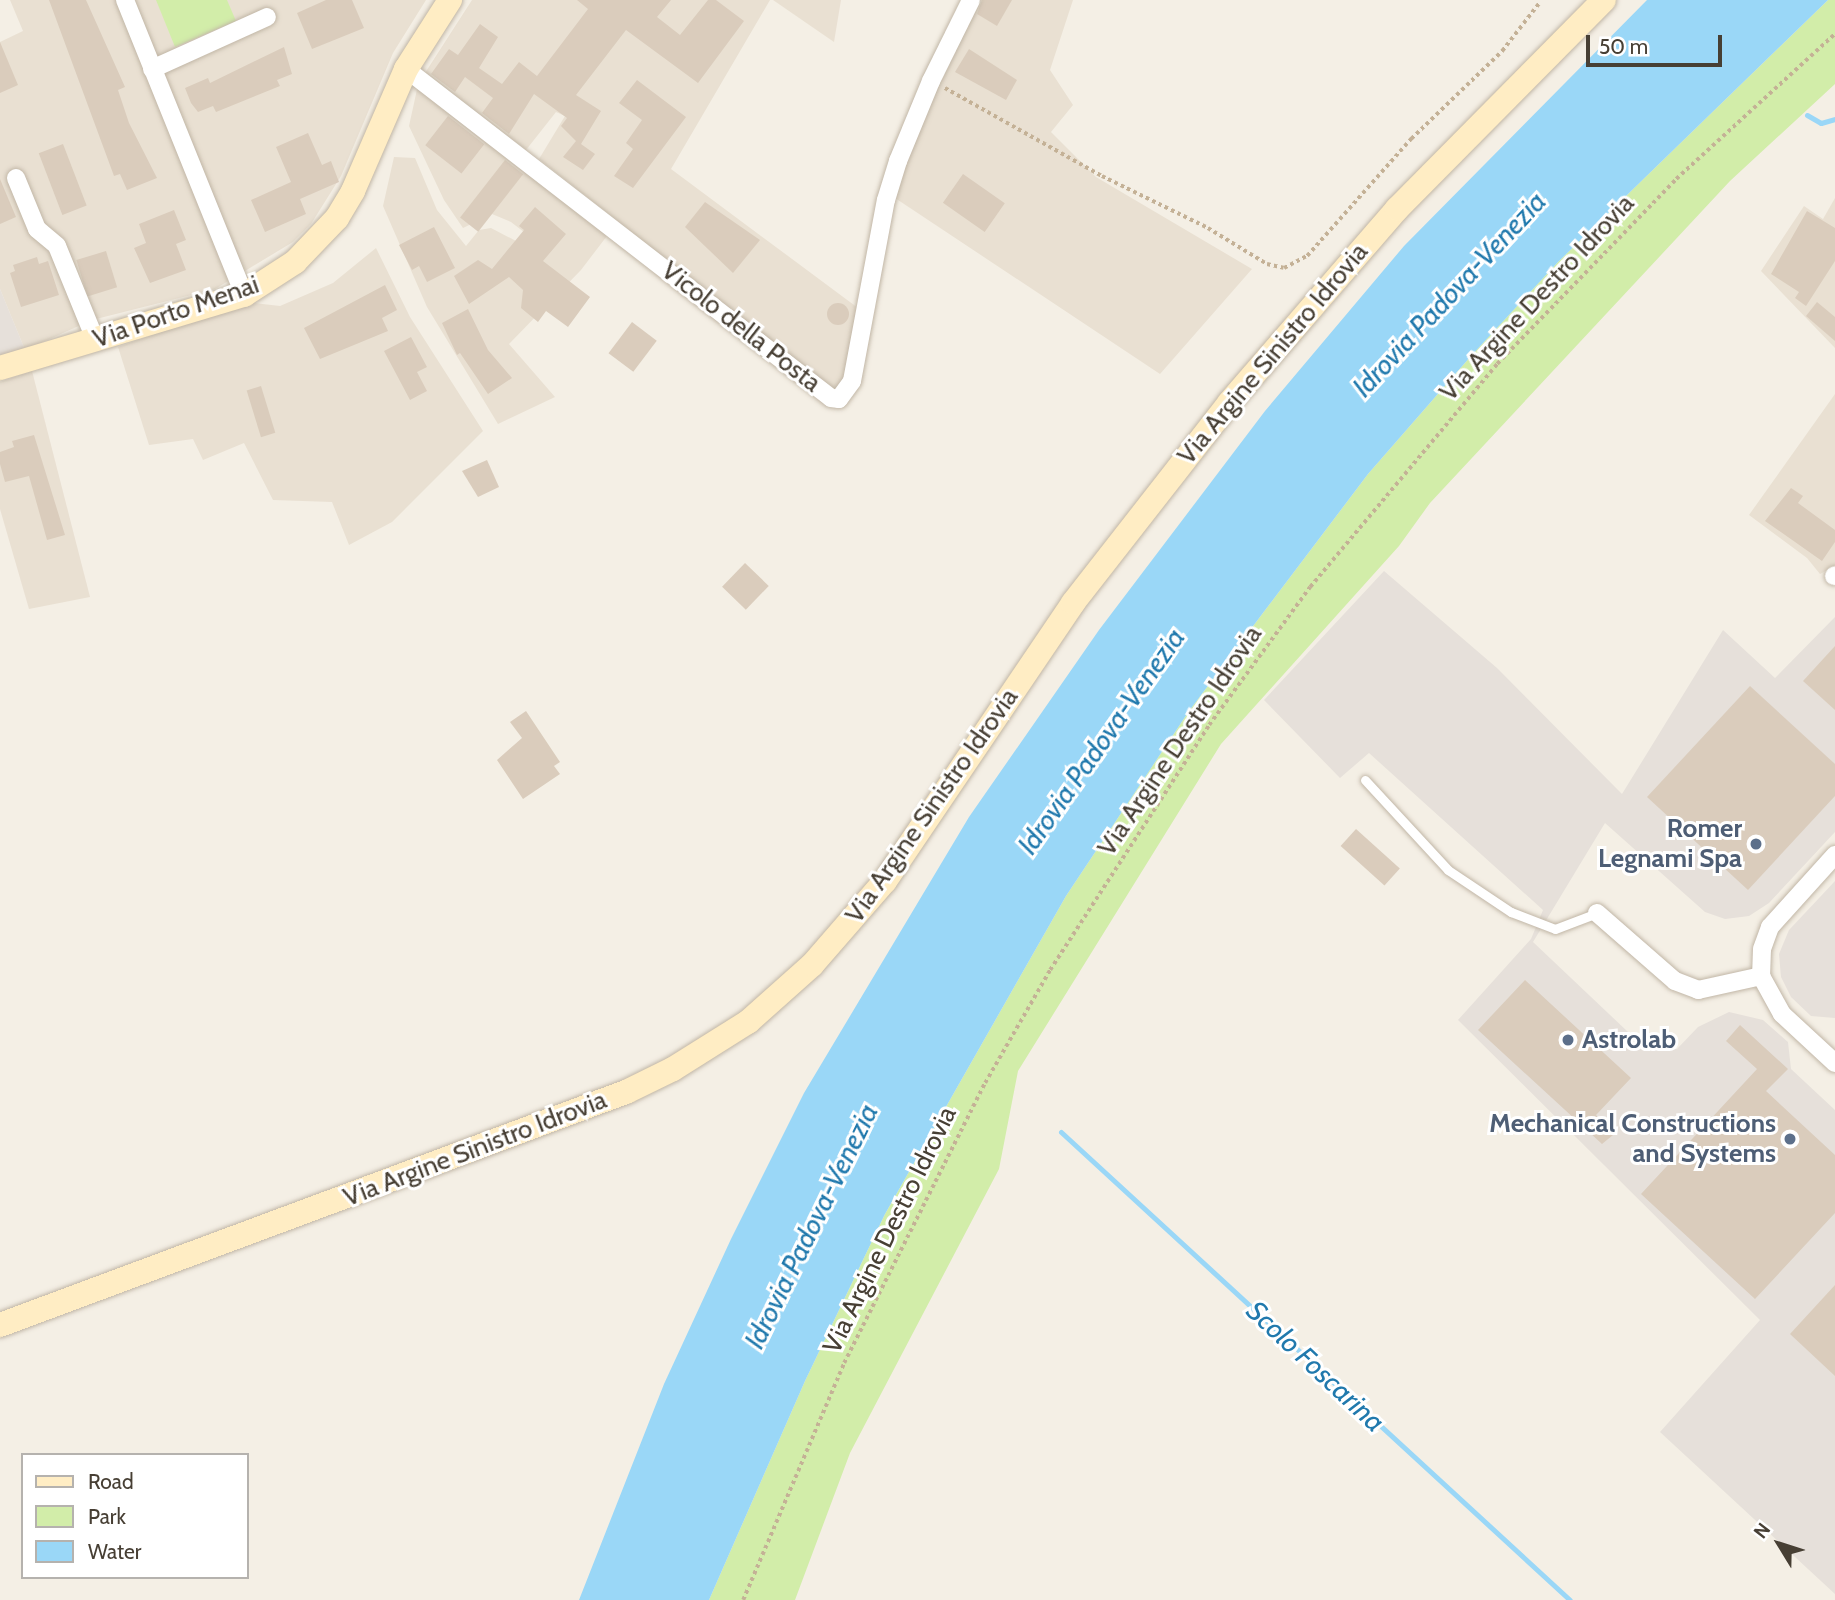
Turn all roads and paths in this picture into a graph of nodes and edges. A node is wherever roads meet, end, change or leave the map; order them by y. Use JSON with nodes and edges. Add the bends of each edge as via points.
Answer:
{"nodes":[{"id":1,"x":125,"y":0,"type":"edge"},
{"id":2,"x":450,"y":0,"type":"edge"},
{"id":3,"x":971,"y":0,"type":"edge"},
{"id":4,"x":1604,"y":0,"type":"edge"},
{"id":5,"x":1539,"y":2,"type":"dead end"},
{"id":6,"x":267,"y":17,"type":"dead end"},
{"id":7,"x":1835,"y":34,"type":"edge"},
{"id":8,"x":152,"y":69,"type":"junction"},
{"id":9,"x":406,"y":69,"type":"junction"},
{"id":10,"x":930,"y":81,"type":"junction"},
{"id":11,"x":16,"y":178,"type":"dead end"},
{"id":12,"x":244,"y":295,"type":"junction"},
{"id":13,"x":95,"y":339,"type":"junction"},
{"id":14,"x":0,"y":368,"type":"edge"},
{"id":15,"x":1365,"y":780,"type":"dead end"},
{"id":16,"x":1835,"y":856,"type":"edge"},
{"id":17,"x":1597,"y":913,"type":"joint"},
{"id":18,"x":1761,"y":976,"type":"junction"},
{"id":19,"x":1835,"y":1063,"type":"edge"},
{"id":20,"x":0,"y":1325,"type":"edge"},
{"id":21,"x":743,"y":1600,"type":"edge"}],
"edges":[{"from":1,"to":8,"type":"street"},
{"from":2,"to":9,"type":"main road","name":"Via Porto Menai"},
{"from":3,"to":10,"type":"street","name":"Vicolo della Posta"},
{"from":4,"to":20,"type":"main road","name":"Via Argine Sinistro Idrovia","via":[[1397,209],[1229,403],[1073,603],[885,881],[812,965],[748,1022],[626,1092]]},
{"from":5,"to":10,"type":"path","via":[[1502,51],[1411,139],[1307,256],[1284,268],[1267,264]]},
{"from":6,"to":8,"type":"street"},
{"from":7,"to":21,"type":"path","name":"Via Argine Destro Idrovia","via":[[1676,179],[1497,364],[1310,587],[1209,725],[1051,970],[985,1083],[844,1363]]},
{"from":8,"to":12,"type":"street"},
{"from":9,"to":10,"type":"street","name":"Vicolo della Posta","via":[[831,398],[839,399],[852,381],[886,200]]},
{"from":9,"to":12,"type":"main road","name":"Via Porto Menai","via":[[360,177],[337,218],[295,262]]},
{"from":11,"to":13,"type":"street","via":[[37,229],[57,246]]},
{"from":12,"to":13,"type":"main road","name":"Via Porto Menai"},
{"from":13,"to":14,"type":"main road","name":"Via Porto Menai"},
{"from":15,"to":17,"type":"lane","via":[[1448,870],[1511,912],[1555,929]]},
{"from":16,"to":18,"type":"street","via":[[1770,927],[1762,949]]},
{"from":17,"to":18,"type":"street","via":[[1675,981],[1698,990]]},
{"from":18,"to":19,"type":"street","via":[[1782,1014]]}]}
